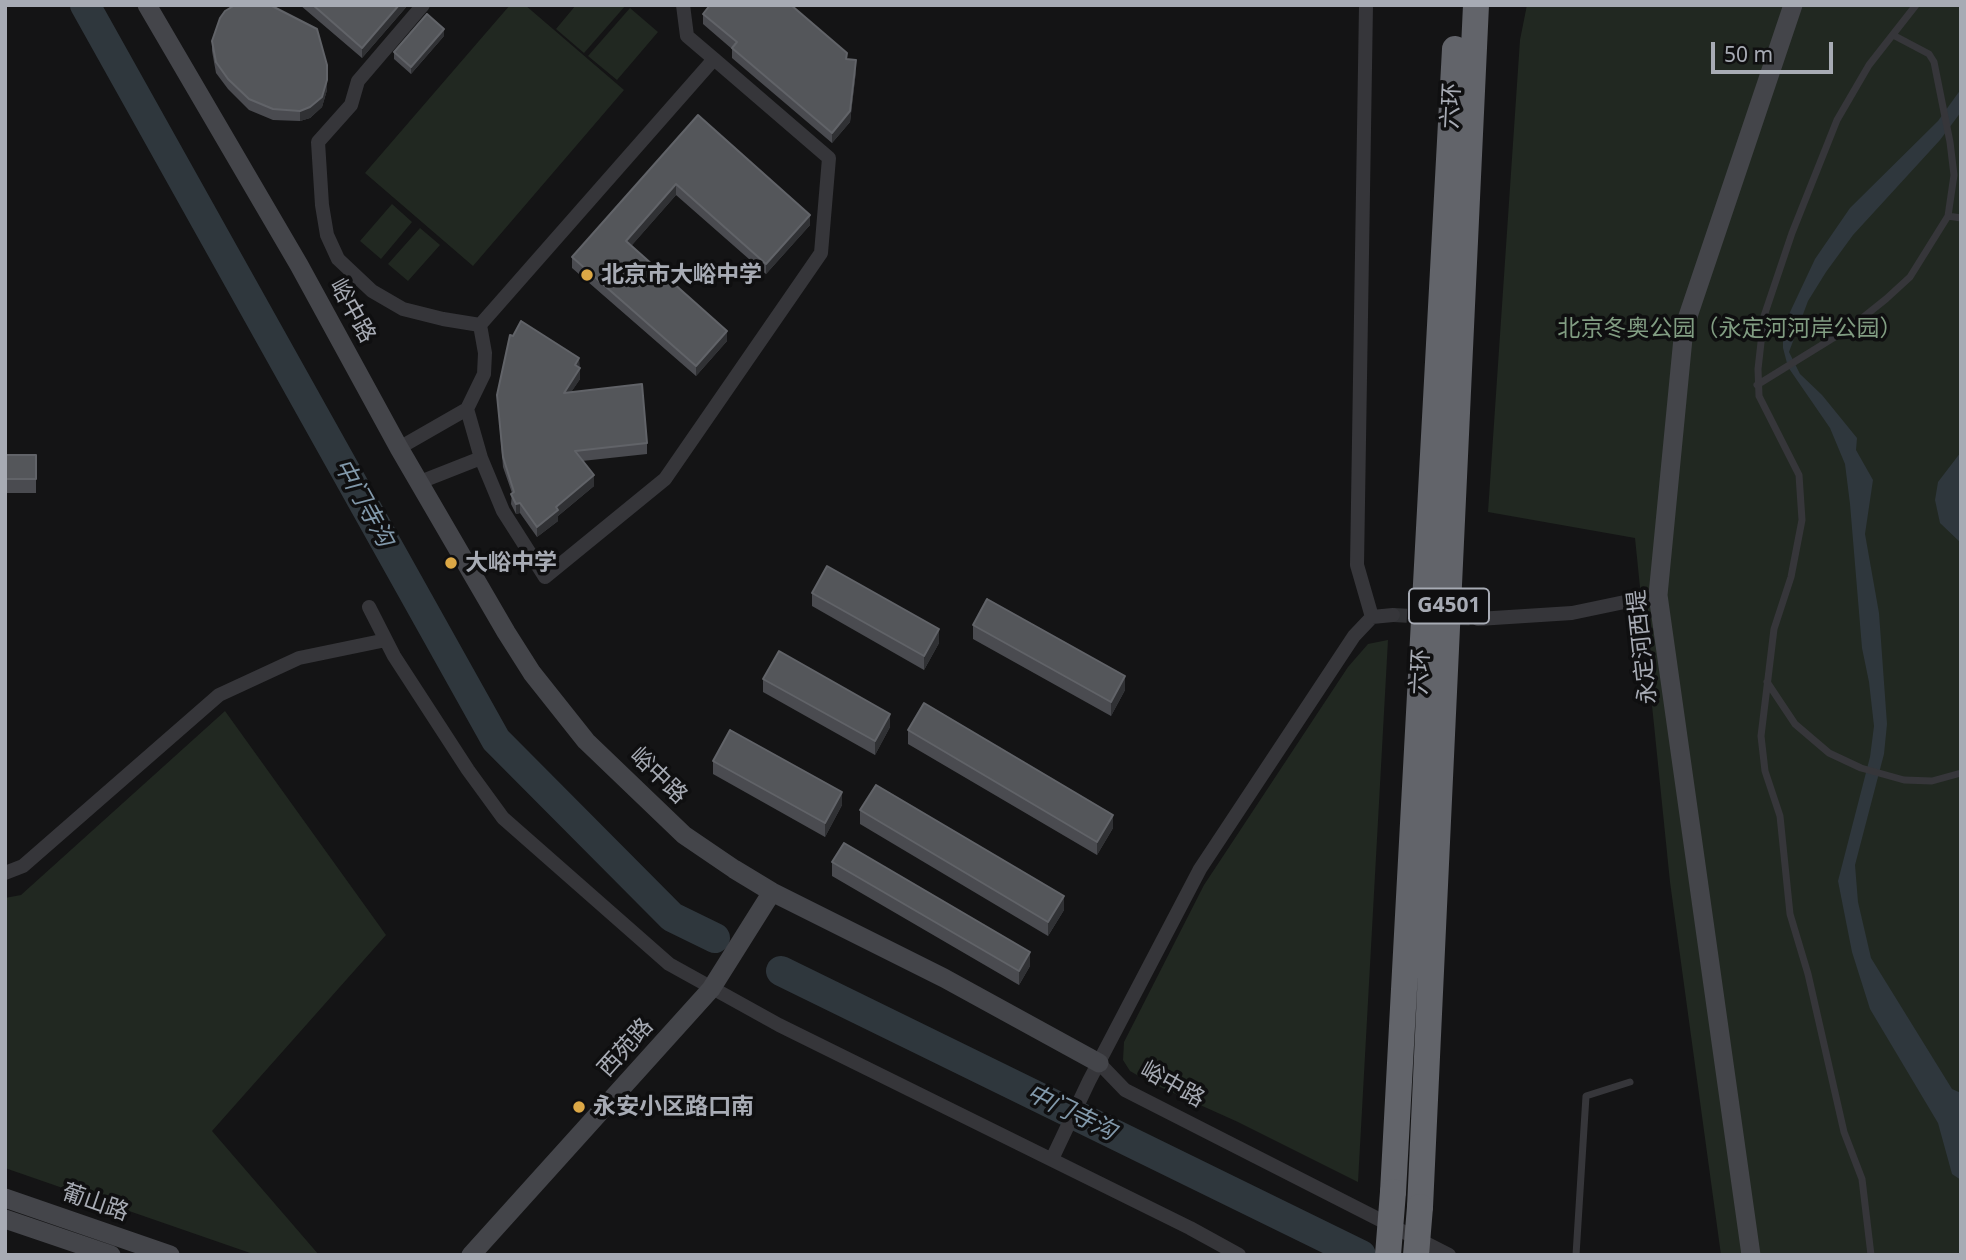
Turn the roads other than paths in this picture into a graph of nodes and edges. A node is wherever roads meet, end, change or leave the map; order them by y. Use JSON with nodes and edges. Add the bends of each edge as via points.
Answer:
{"nodes":[{"id":1,"x":147,"y":5,"type":"edge"},
{"id":2,"x":423,"y":5,"type":"edge"},
{"id":3,"x":683,"y":5,"type":"edge"},
{"id":4,"x":1366,"y":5,"type":"edge"},
{"id":5,"x":1458,"y":5,"type":"edge"},
{"id":6,"x":1476,"y":5,"type":"edge"},
{"id":7,"x":1486,"y":5,"type":"edge"},
{"id":8,"x":1793,"y":5,"type":"edge"},
{"id":9,"x":1916,"y":5,"type":"edge"},
{"id":10,"x":1893,"y":35,"type":"junction"},
{"id":11,"x":1473,"y":55,"type":"junction"},
{"id":12,"x":714,"y":59,"type":"junction"},
{"id":13,"x":1948,"y":216,"type":"junction"},
{"id":14,"x":1961,"y":218,"type":"edge"},
{"id":15,"x":480,"y":325,"type":"junction"},
{"id":16,"x":1757,"y":385,"type":"junction"},
{"id":17,"x":467,"y":408,"type":"junction"},
{"id":18,"x":400,"y":448,"type":"junction"},
{"id":19,"x":481,"y":458,"type":"junction"},
{"id":20,"x":420,"y":482,"type":"junction"},
{"id":21,"x":1658,"y":595,"type":"junction"},
{"id":22,"x":369,"y":607,"type":"dead end"},
{"id":23,"x":1393,"y":615,"type":"tunnel mouth"},
{"id":24,"x":1372,"y":617,"type":"junction"},
{"id":25,"x":1478,"y":620,"type":"tunnel mouth"},
{"id":26,"x":386,"y":640,"type":"junction"},
{"id":27,"x":1767,"y":682,"type":"junction"},
{"id":28,"x":1961,"y":773,"type":"edge"},
{"id":29,"x":5,"y":873,"type":"edge"},
{"id":30,"x":772,"y":892,"type":"junction"},
{"id":31,"x":712,"y":989,"type":"junction"},
{"id":32,"x":1099,"y":1063,"type":"junction"},
{"id":33,"x":1630,"y":1082,"type":"dead end"},
{"id":34,"x":1052,"y":1158,"type":"junction"},
{"id":35,"x":5,"y":1198,"type":"edge"},
{"id":36,"x":5,"y":1219,"type":"edge"},
{"id":37,"x":111,"y":1255,"type":"edge"},
{"id":38,"x":170,"y":1255,"type":"edge"},
{"id":39,"x":471,"y":1255,"type":"edge"},
{"id":40,"x":1239,"y":1255,"type":"edge"},
{"id":41,"x":1388,"y":1255,"type":"edge"},
{"id":42,"x":1416,"y":1255,"type":"edge"},
{"id":43,"x":1449,"y":1255,"type":"edge"},
{"id":44,"x":1576,"y":1255,"type":"edge"},
{"id":45,"x":1751,"y":1255,"type":"edge"},
{"id":46,"x":1871,"y":1255,"type":"edge"}],
"edges":[{"from":1,"to":18,"type":"main road","name":"峪中路"},
{"from":2,"to":15,"type":"street","via":[[358,81],[351,104],[318,142],[327,235],[338,259],[372,291],[404,309]]},
{"from":3,"to":12,"type":"street","via":[[687,36]]},
{"from":4,"to":24,"type":"street","via":[[1357,565]]},
{"from":5,"to":41,"type":"highway","name":"六环","number":"G4501","bridge":true},
{"from":6,"to":11,"type":"highway","name":"六环","number":"G4501"},
{"from":7,"to":11,"type":"highway"},
{"from":8,"to":21,"type":"main road","name":"永定河西堤","via":[[1684,328]]},
{"from":9,"to":10,"type":"lane"},
{"from":10,"to":13,"type":"lane","via":[[1929,54],[1934,62],[1954,175]]},
{"from":10,"to":16,"type":"lane","via":[[1869,65],[1838,120],[1792,233],[1764,316]]},
{"from":11,"to":42,"type":"highway","name":"六环","number":"G4501","bridge":true},
{"from":12,"to":15,"type":"street"},
{"from":12,"to":19,"type":"street","via":[[829,158],[821,253],[665,479],[545,577],[503,511]]},
{"from":13,"to":14,"type":"lane"},
{"from":13,"to":16,"type":"lane","via":[[1910,277],[1886,299],[1851,327]]},
{"from":15,"to":17,"type":"street","via":[[484,374]]},
{"from":16,"to":27,"type":"lane","via":[[1799,475],[1802,520],[1791,577],[1774,629]]},
{"from":17,"to":18,"type":"street"},
{"from":17,"to":19,"type":"street"},
{"from":18,"to":20,"type":"main road","name":"峪中路"},
{"from":19,"to":20,"type":"street"},
{"from":20,"to":30,"type":"main road","name":"峪中路","via":[[526,663],[586,741],[684,835]]},
{"from":21,"to":25,"type":"street","via":[[1572,613]]},
{"from":21,"to":45,"type":"main road","name":"永定河西堤"},
{"from":22,"to":26,"type":"street"},
{"from":23,"to":24,"type":"street"},
{"from":24,"to":32,"type":"street","via":[[1354,636],[1200,869]]},
{"from":26,"to":29,"type":"street","via":[[299,658],[219,695],[23,866]]},
{"from":26,"to":31,"type":"street","via":[[503,818],[669,964]]},
{"from":27,"to":28,"type":"lane","via":[[1795,724],[1829,753],[1904,780],[1931,781]]},
{"from":27,"to":46,"type":"lane","via":[[1761,736],[1765,771],[1780,816],[1790,914],[1844,1132],[1862,1179]]},
{"from":30,"to":31,"type":"main road","name":"西苑路"},
{"from":30,"to":32,"type":"main road","name":"峪中路"},
{"from":31,"to":34,"type":"street"},
{"from":31,"to":39,"type":"main road","name":"西苑路"},
{"from":32,"to":34,"type":"street"},
{"from":32,"to":43,"type":"street","name":"峪中路","via":[[1125,1090]]},
{"from":33,"to":44,"type":"lane","via":[[1586,1096]]},
{"from":34,"to":40,"type":"street"},
{"from":35,"to":38,"type":"main road","name":"葡山路"},
{"from":36,"to":37,"type":"main road","name":"葡山路"}]}
